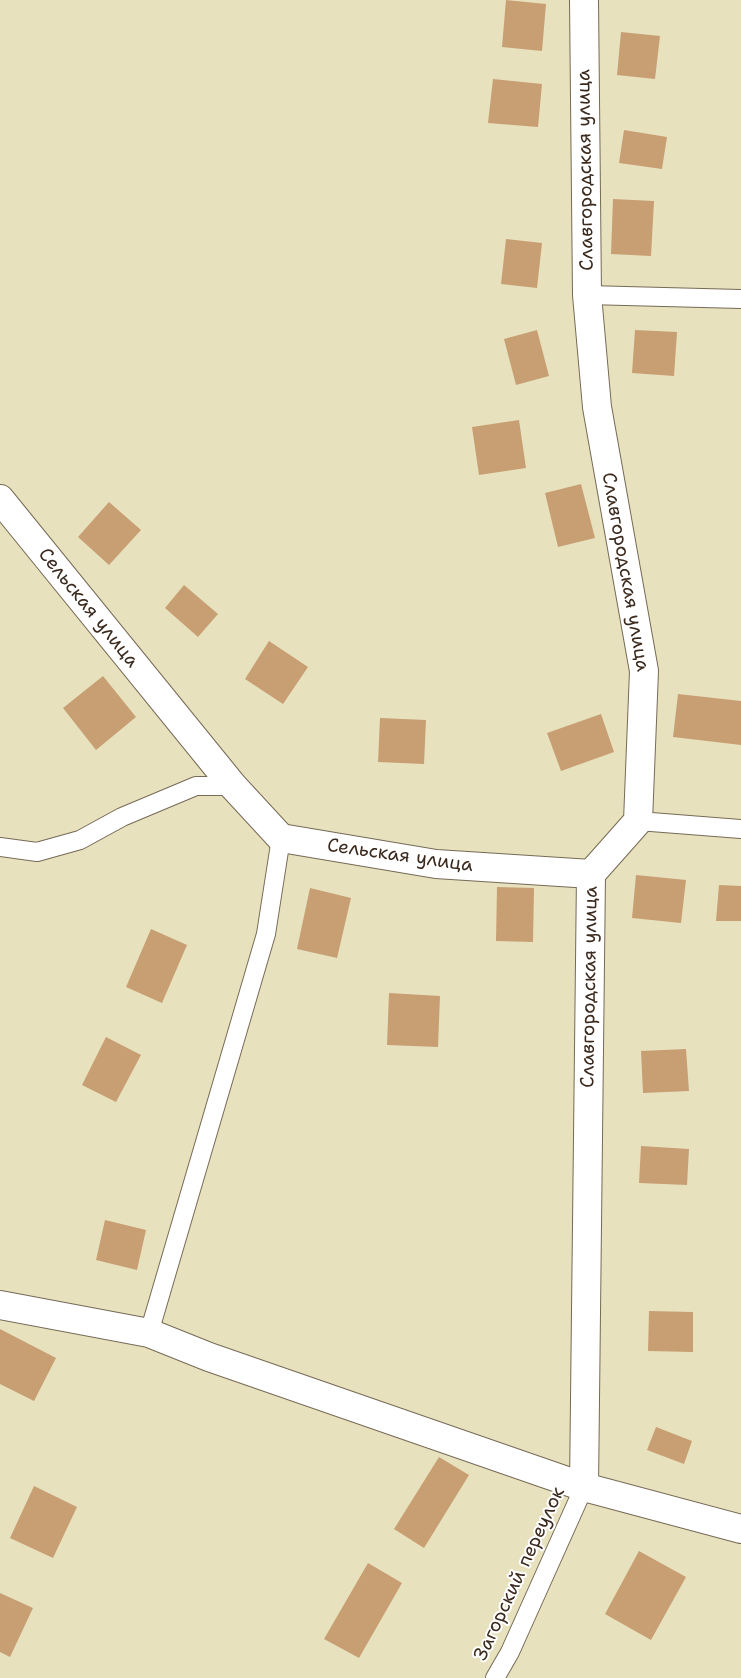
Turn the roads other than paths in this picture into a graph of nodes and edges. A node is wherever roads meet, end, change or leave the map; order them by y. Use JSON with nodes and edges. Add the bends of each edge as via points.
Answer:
{"nodes":[{"id":1,"x":584,"y":0,"type":"edge"},
{"id":2,"x":587,"y":295,"type":"junction"},
{"id":3,"x":741,"y":299,"type":"edge"},
{"id":4,"x":0,"y":499,"type":"edge"},
{"id":5,"x":233,"y":786,"type":"junction"},
{"id":6,"x":638,"y":821,"type":"junction"},
{"id":7,"x":741,"y":829,"type":"edge"},
{"id":8,"x":281,"y":838,"type":"junction"},
{"id":9,"x":0,"y":847,"type":"edge"},
{"id":10,"x":591,"y":874,"type":"junction"},
{"id":11,"x":0,"y":1306,"type":"edge"},
{"id":12,"x":150,"y":1333,"type":"junction"},
{"id":13,"x":584,"y":1487,"type":"junction"},
{"id":14,"x":741,"y":1529,"type":"edge"},
{"id":15,"x":495,"y":1678,"type":"edge"}],
"edges":[{"from":1,"to":2,"type":"street","name":"Славгородская улица"},
{"from":2,"to":3,"type":"lane"},
{"from":2,"to":6,"type":"street","name":"Славгородская улица","via":[[597,407],[644,671]]},
{"from":4,"to":5,"type":"street","name":"Сельская улица"},
{"from":5,"to":8,"type":"street","name":"Сельская улица"},
{"from":5,"to":9,"type":"lane","via":[[196,786],[122,817],[80,840],[37,852]]},
{"from":6,"to":7,"type":"lane"},
{"from":6,"to":10,"type":"street","name":"Славгородская улица"},
{"from":8,"to":10,"type":"street","name":"Сельская улица","via":[[436,864]]},
{"from":8,"to":12,"type":"lane","via":[[266,934]]},
{"from":10,"to":13,"type":"street","name":"Славгородская улица"},
{"from":11,"to":12,"type":"street"},
{"from":12,"to":13,"type":"street","via":[[209,1357]]},
{"from":13,"to":14,"type":"street"},
{"from":13,"to":15,"type":"lane","name":"Загорский переулок","via":[[510,1652]]}]}
